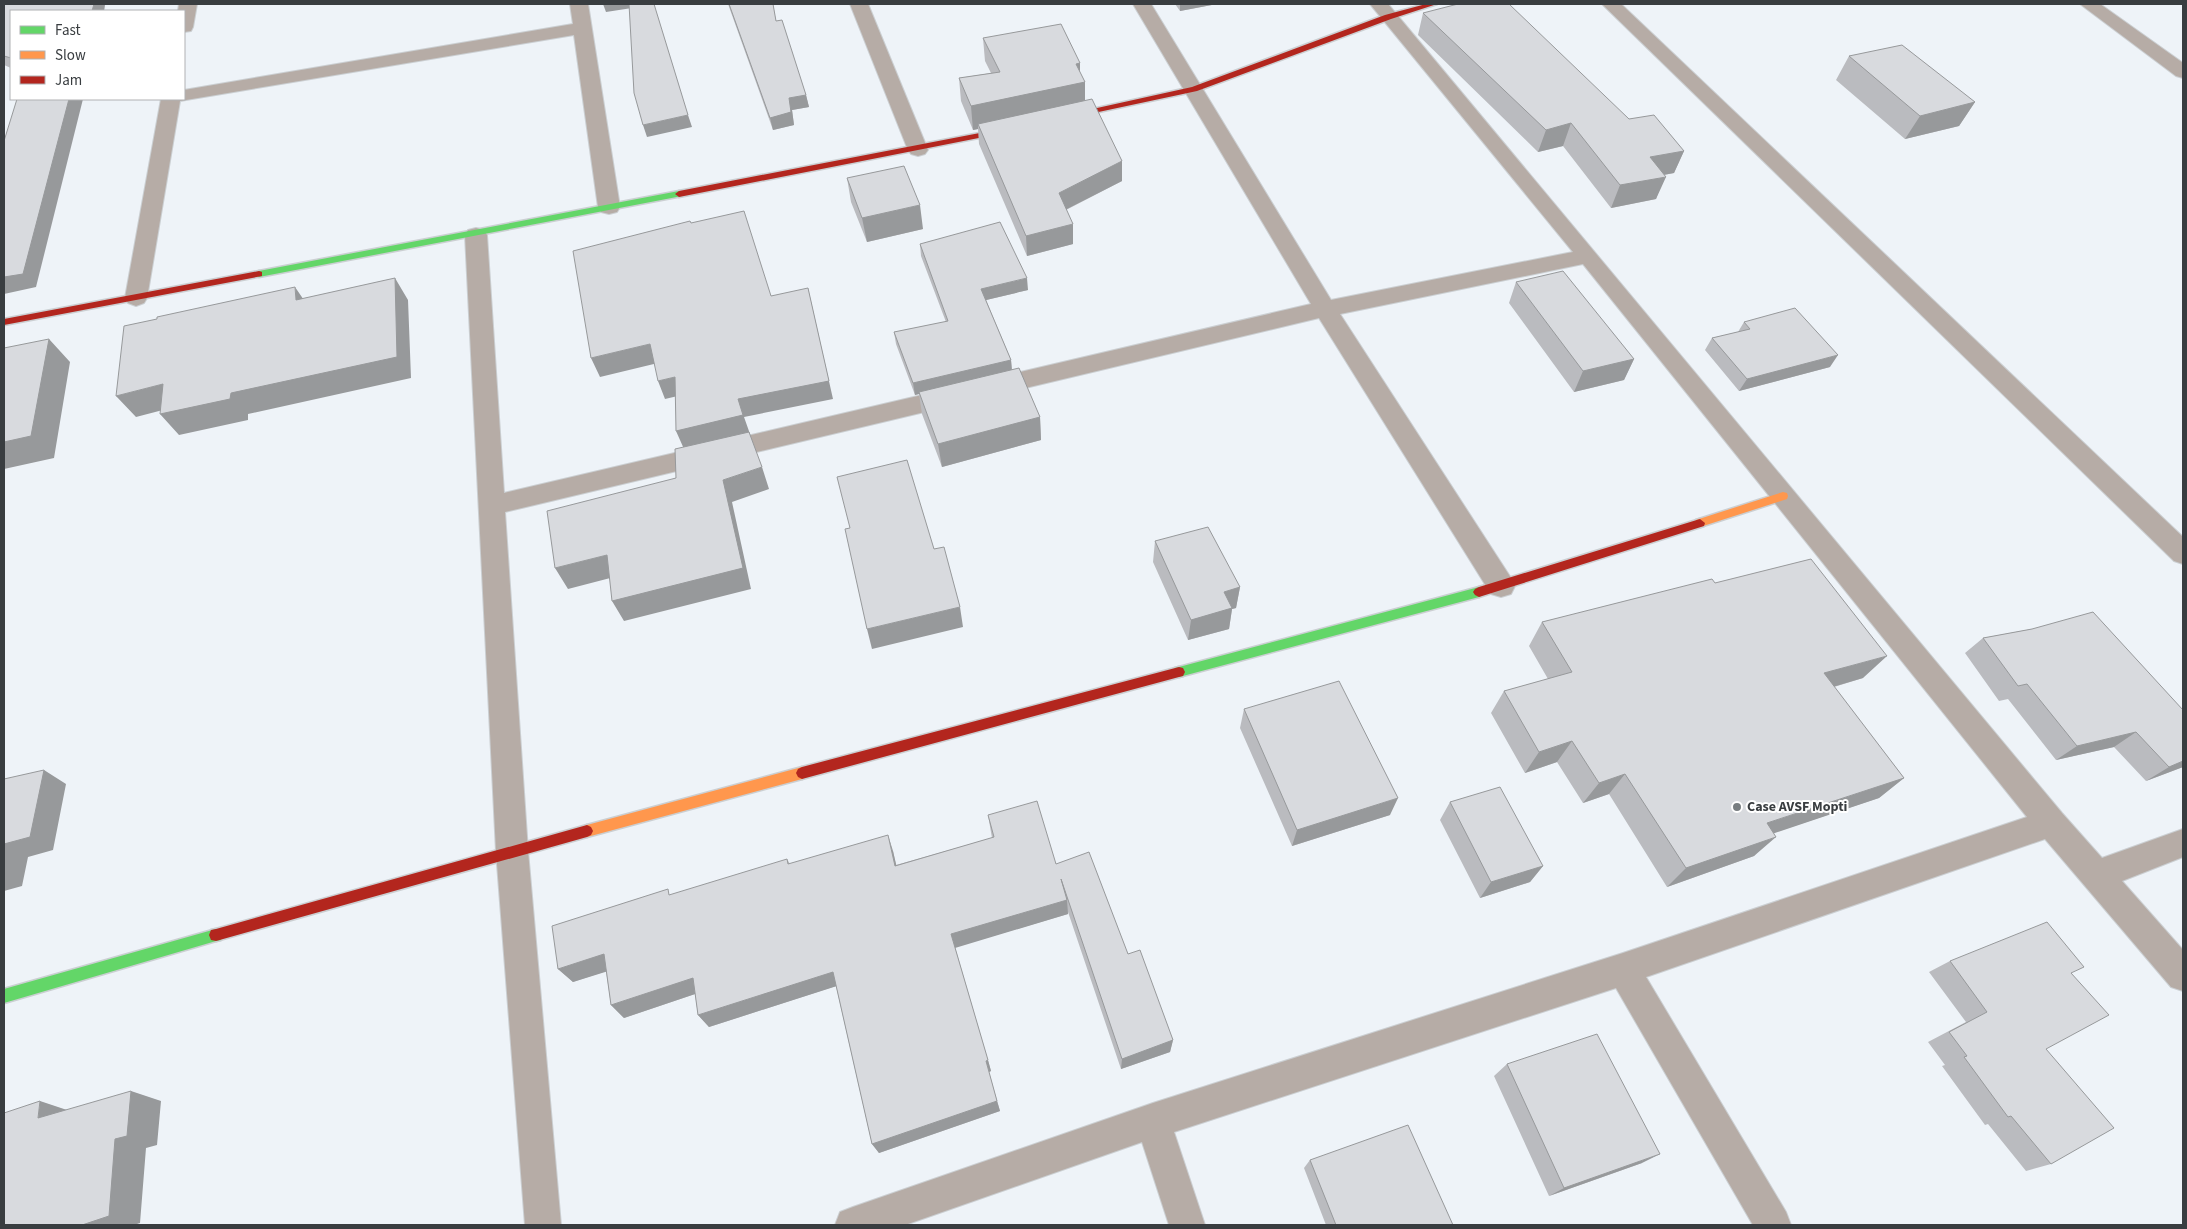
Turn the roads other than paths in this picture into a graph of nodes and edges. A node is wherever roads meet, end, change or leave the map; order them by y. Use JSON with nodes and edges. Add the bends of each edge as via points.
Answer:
{"nodes":[{"id":1,"x":188,"y":4,"type":"edge"},
{"id":2,"x":579,"y":4,"type":"edge"},
{"id":3,"x":859,"y":4,"type":"edge"},
{"id":4,"x":1142,"y":4,"type":"edge"},
{"id":5,"x":1433,"y":4,"type":"edge"},
{"id":6,"x":1611,"y":4,"type":"edge"},
{"id":7,"x":2089,"y":4,"type":"edge"},
{"id":8,"x":1383,"y":10,"type":"edge"},
{"id":9,"x":185,"y":21,"type":"edge"},
{"id":10,"x":583,"y":28,"type":"junction"},
{"id":11,"x":2183,"y":72,"type":"edge"},
{"id":12,"x":1194,"y":89,"type":"junction"},
{"id":13,"x":185,"y":96,"type":"edge"},
{"id":14,"x":171,"y":100,"type":"edge"},
{"id":15,"x":1051,"y":120,"type":"edge"},
{"id":16,"x":1032,"y":124,"type":"edge"},
{"id":17,"x":918,"y":150,"type":"junction"},
{"id":18,"x":609,"y":207,"type":"junction"},
{"id":19,"x":476,"y":234,"type":"junction"},
{"id":20,"x":1588,"y":256,"type":"junction"},
{"id":21,"x":136,"y":298,"type":"junction"},
{"id":22,"x":1325,"y":308,"type":"junction"},
{"id":23,"x":4,"y":322,"type":"edge"},
{"id":24,"x":1783,"y":496,"type":"junction"},
{"id":25,"x":494,"y":505,"type":"junction"},
{"id":26,"x":2183,"y":553,"type":"edge"},
{"id":27,"x":1501,"y":586,"type":"junction"},
{"id":28,"x":2051,"y":823,"type":"junction"},
{"id":29,"x":2183,"y":843,"type":"edge"},
{"id":30,"x":512,"y":851,"type":"junction"},
{"id":31,"x":2097,"y":875,"type":"junction"},
{"id":32,"x":1623,"y":969,"type":"junction"},
{"id":33,"x":2183,"y":975,"type":"edge"},
{"id":34,"x":4,"y":996,"type":"edge"},
{"id":35,"x":1153,"y":1121,"type":"junction"},
{"id":36,"x":543,"y":1225,"type":"edge"},
{"id":37,"x":853,"y":1225,"type":"edge"},
{"id":38,"x":1187,"y":1225,"type":"edge"},
{"id":39,"x":1773,"y":1225,"type":"edge"}],
"edges":[{"from":1,"to":9,"type":"street"},
{"from":2,"to":10,"type":"street"},
{"from":3,"to":17,"type":"street"},
{"from":4,"to":12,"type":"street"},
{"from":5,"to":8,"type":"street"},
{"from":6,"to":26,"type":"street"},
{"from":7,"to":11,"type":"street"},
{"from":8,"to":12,"type":"street"},
{"from":8,"to":20,"type":"street"},
{"from":10,"to":13,"type":"street"},
{"from":10,"to":18,"type":"street"},
{"from":12,"to":15,"type":"street"},
{"from":12,"to":22,"type":"street"},
{"from":14,"to":21,"type":"street"},
{"from":16,"to":17,"type":"street"},
{"from":17,"to":18,"type":"street"},
{"from":18,"to":19,"type":"street"},
{"from":19,"to":21,"type":"street"},
{"from":19,"to":25,"type":"street"},
{"from":20,"to":22,"type":"street"},
{"from":20,"to":24,"type":"street"},
{"from":21,"to":23,"type":"street"},
{"from":22,"to":25,"type":"street"},
{"from":22,"to":27,"type":"street"},
{"from":24,"to":27,"type":"street"},
{"from":24,"to":28,"type":"street"},
{"from":25,"to":30,"type":"street"},
{"from":27,"to":30,"type":"street"},
{"from":28,"to":31,"type":"street"},
{"from":28,"to":32,"type":"street"},
{"from":29,"to":31,"type":"street"},
{"from":30,"to":34,"type":"street"},
{"from":30,"to":36,"type":"street"},
{"from":31,"to":33,"type":"street"},
{"from":32,"to":35,"type":"street"},
{"from":32,"to":39,"type":"street"},
{"from":35,"to":37,"type":"street"},
{"from":35,"to":38,"type":"street"}]}
